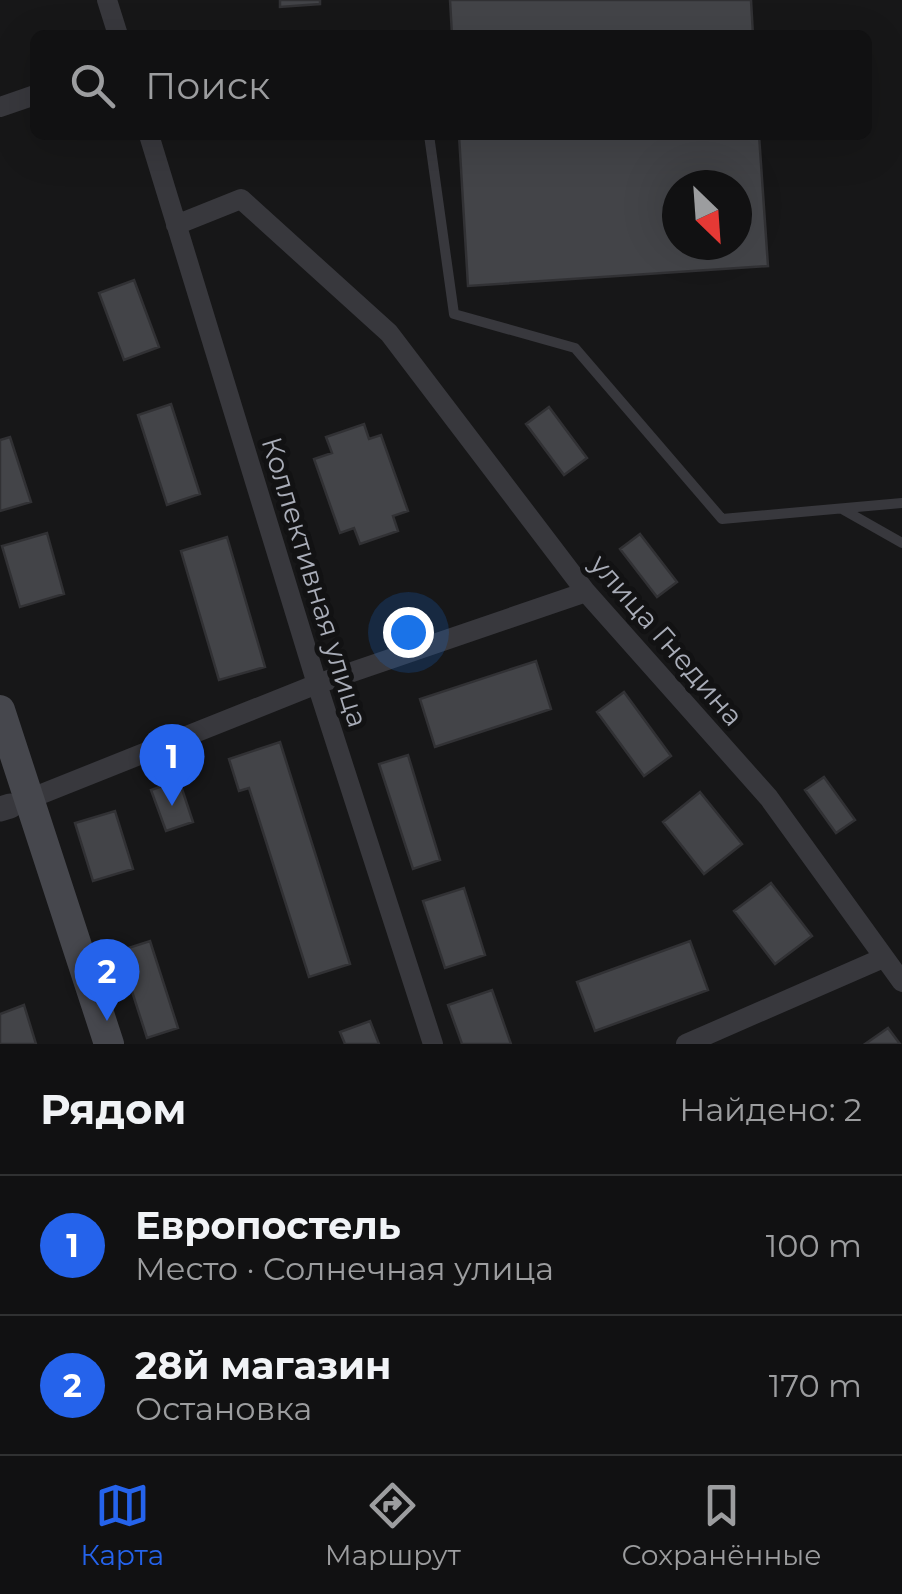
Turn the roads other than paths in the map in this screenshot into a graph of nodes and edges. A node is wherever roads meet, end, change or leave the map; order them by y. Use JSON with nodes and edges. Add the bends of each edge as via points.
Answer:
{"nodes":[{"id":1,"x":107,"y":0,"type":"edge"},
{"id":2,"x":116,"y":30,"type":"edge"},
{"id":3,"x":30,"y":97,"type":"edge"},
{"id":4,"x":0,"y":107,"type":"edge"},
{"id":5,"x":150,"y":140,"type":"edge"},
{"id":6,"x":430,"y":140,"type":"edge"},
{"id":7,"x":176,"y":225,"type":"junction"},
{"id":8,"x":902,"y":503,"type":"edge"},
{"id":9,"x":841,"y":508,"type":"junction"},
{"id":10,"x":902,"y":543,"type":"edge"},
{"id":11,"x":586,"y":592,"type":"junction"},
{"id":12,"x":317,"y":684,"type":"junction"},
{"id":13,"x":0,"y":710,"type":"edge"},
{"id":14,"x":0,"y":775,"type":"edge"},
{"id":15,"x":13,"y":805,"type":"edge"},
{"id":16,"x":883,"y":958,"type":"junction"},
{"id":17,"x":902,"y":982,"type":"edge"},
{"id":18,"x":90,"y":1044,"type":"edge"},
{"id":19,"x":109,"y":1044,"type":"edge"},
{"id":20,"x":433,"y":1044,"type":"edge"},
{"id":21,"x":686,"y":1044,"type":"edge"}],
"edges":[{"from":1,"to":2,"type":"street"},
{"from":3,"to":4,"type":"street"},
{"from":5,"to":7,"type":"street","name":"Коллективная улица"},
{"from":6,"to":9,"type":"lane","via":[[454,314],[576,348],[722,519]]},
{"from":7,"to":11,"type":"street","name":"улица Гнедина","via":[[241,199],[389,333]]},
{"from":7,"to":12,"type":"street","name":"Коллективная улица"},
{"from":8,"to":9,"type":"lane"},
{"from":9,"to":10,"type":"lane"},
{"from":11,"to":12,"type":"street"},
{"from":11,"to":16,"type":"street","name":"улица Гнедина","via":[[769,798]]},
{"from":12,"to":15,"type":"street"},
{"from":12,"to":20,"type":"street","name":"Коллективная улица"},
{"from":13,"to":15,"type":"main road"},
{"from":14,"to":15,"type":"main road"},
{"from":15,"to":18,"type":"main road"},
{"from":15,"to":19,"type":"main road"},
{"from":16,"to":17,"type":"street","name":"улица Гнедина"},
{"from":16,"to":21,"type":"street"}]}
